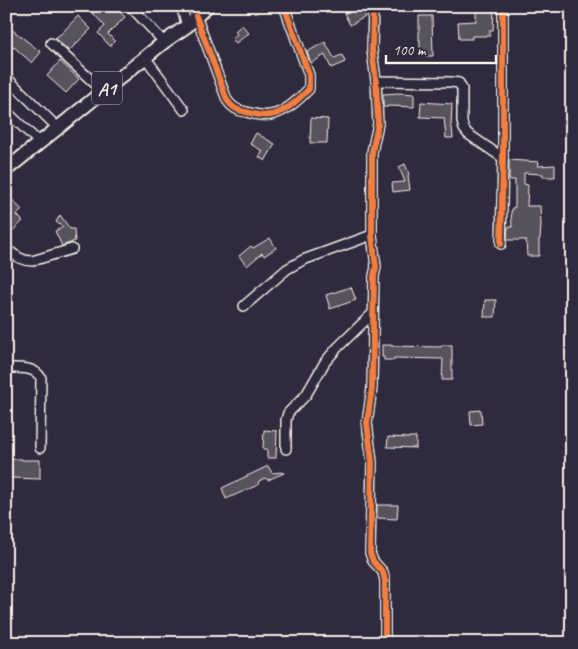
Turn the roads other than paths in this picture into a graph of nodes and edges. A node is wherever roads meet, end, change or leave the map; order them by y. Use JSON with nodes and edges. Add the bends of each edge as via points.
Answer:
{"nodes":[{"id":1,"x":130,"y":6,"type":"edge"},
{"id":2,"x":181,"y":6,"type":"edge"},
{"id":3,"x":207,"y":6,"type":"edge"},
{"id":4,"x":284,"y":6,"type":"edge"},
{"id":5,"x":373,"y":6,"type":"edge"},
{"id":6,"x":503,"y":6,"type":"edge"},
{"id":7,"x":191,"y":21,"type":"junction"},
{"id":8,"x":164,"y":42,"type":"junction"},
{"id":9,"x":51,"y":43,"type":"dead end"},
{"id":10,"x":145,"y":57,"type":"junction"},
{"id":11,"x":6,"y":77,"type":"edge"},
{"id":12,"x":376,"y":81,"type":"junction"},
{"id":13,"x":103,"y":91,"type":"junction"},
{"id":14,"x":184,"y":110,"type":"dead end"},
{"id":15,"x":6,"y":111,"type":"edge"},
{"id":16,"x":58,"y":128,"type":"junction"},
{"id":17,"x":40,"y":143,"type":"junction"},
{"id":18,"x":503,"y":158,"type":"junction"},
{"id":19,"x":6,"y":170,"type":"edge"},
{"id":20,"x":372,"y":235,"type":"junction"},
{"id":21,"x":501,"y":244,"type":"dead end"},
{"id":22,"x":6,"y":249,"type":"edge"},
{"id":23,"x":72,"y":249,"type":"dead end"},
{"id":24,"x":244,"y":306,"type":"dead end"},
{"id":25,"x":373,"y":312,"type":"junction"},
{"id":26,"x":6,"y":368,"type":"edge"},
{"id":27,"x":40,"y":448,"type":"dead end"},
{"id":28,"x":286,"y":449,"type":"dead end"},
{"id":29,"x":385,"y":643,"type":"edge"}],
"edges":[{"from":1,"to":8,"type":"street"},
{"from":2,"to":7,"type":"street"},
{"from":3,"to":7,"type":"highway","number":"A1"},
{"from":4,"to":7,"type":"street","via":[[309,75],[309,89],[287,108],[270,116],[240,111],[231,106]]},
{"from":5,"to":12,"type":"street","via":[[372,50]]},
{"from":6,"to":18,"type":"street"},
{"from":7,"to":8,"type":"highway","number":"A1"},
{"from":8,"to":10,"type":"highway","number":"A1"},
{"from":9,"to":13,"type":"street"},
{"from":10,"to":13,"type":"highway","number":"A1"},
{"from":10,"to":14,"type":"street"},
{"from":11,"to":16,"type":"street"},
{"from":12,"to":18,"type":"street","via":[[459,83],[464,129]]},
{"from":12,"to":20,"type":"street","via":[[378,124],[372,152]]},
{"from":13,"to":16,"type":"highway","number":"A1"},
{"from":15,"to":17,"type":"street"},
{"from":16,"to":17,"type":"highway","number":"A1"},
{"from":17,"to":19,"type":"highway","number":"A1"},
{"from":18,"to":21,"type":"street"},
{"from":20,"to":24,"type":"street","via":[[303,260]]},
{"from":20,"to":25,"type":"street","via":[[376,267]]},
{"from":22,"to":23,"type":"street","via":[[20,259],[32,261]]},
{"from":25,"to":28,"type":"street","via":[[325,362],[306,395],[288,413]]},
{"from":25,"to":29,"type":"street","via":[[372,388],[367,423],[372,462],[370,553],[385,581]]},
{"from":26,"to":27,"type":"street","via":[[27,369],[40,378]]}]}
